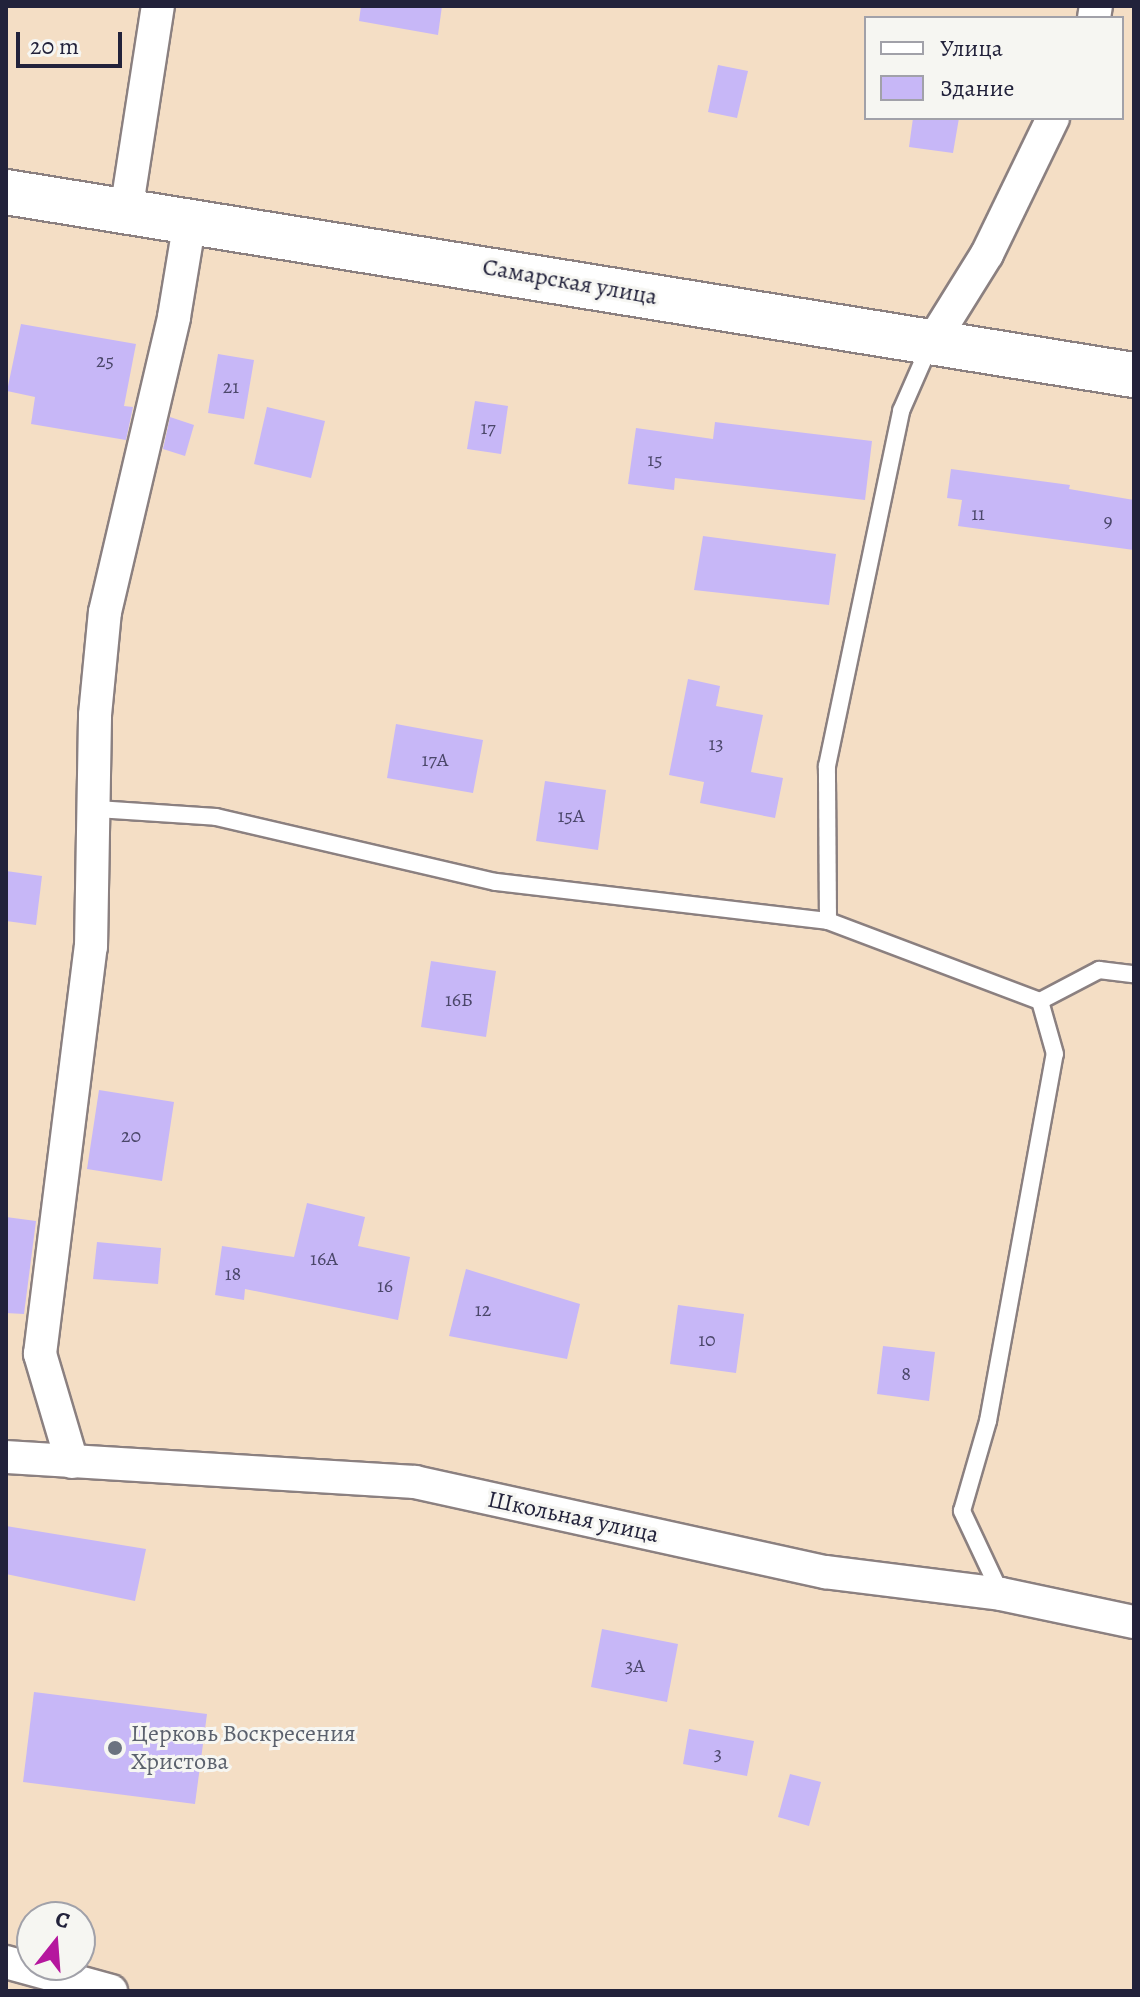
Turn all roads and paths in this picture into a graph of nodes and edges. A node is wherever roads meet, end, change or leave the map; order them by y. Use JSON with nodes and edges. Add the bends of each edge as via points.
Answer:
{"nodes":[{"id":1,"x":158,"y":6,"type":"edge"},
{"id":2,"x":1052,"y":120,"type":"edge"},
{"id":3,"x":6,"y":192,"type":"edge"},
{"id":4,"x":126,"y":212,"type":"junction"},
{"id":5,"x":190,"y":220,"type":"junction"},
{"id":6,"x":931,"y":344,"type":"junction"},
{"id":7,"x":1134,"y":375,"type":"edge"},
{"id":8,"x":97,"y":809,"type":"junction"},
{"id":9,"x":828,"y":921,"type":"junction"},
{"id":10,"x":1134,"y":974,"type":"edge"},
{"id":11,"x":1040,"y":1001,"type":"junction"},
{"id":12,"x":6,"y":1457,"type":"edge"},
{"id":13,"x":72,"y":1462,"type":"junction"},
{"id":14,"x":1001,"y":1594,"type":"junction"},
{"id":15,"x":1134,"y":1622,"type":"edge"},
{"id":16,"x":6,"y":1962,"type":"edge"},
{"id":17,"x":111,"y":1991,"type":"edge"}],
"edges":[{"from":1,"to":4,"type":"street"},
{"from":2,"to":6,"type":"street","via":[[987,254]]},
{"from":3,"to":4,"type":"main road","name":"Самарская улица"},
{"from":4,"to":5,"type":"main road","name":"Самарская улица"},
{"from":5,"to":6,"type":"main road","name":"Самарская улица"},
{"from":5,"to":8,"type":"street","via":[[174,317],[105,612],[95,715]]},
{"from":6,"to":7,"type":"main road","name":"Самарская улица"},
{"from":6,"to":9,"type":"lane","via":[[901,411],[827,766]]},
{"from":8,"to":9,"type":"lane","via":[[216,817],[496,882]]},
{"from":8,"to":13,"type":"street","via":[[91,947],[40,1354]]},
{"from":9,"to":11,"type":"lane"},
{"from":10,"to":11,"type":"lane","via":[[1099,970]]},
{"from":11,"to":14,"type":"lane","via":[[1055,1054],[988,1421],[962,1511]]},
{"from":12,"to":13,"type":"street","name":"Школьная улица"},
{"from":13,"to":14,"type":"street","name":"Школьная улица","via":[[415,1482],[825,1572]]},
{"from":14,"to":15,"type":"street","name":"Школьная улица"},
{"from":16,"to":17,"type":"street"}]}
